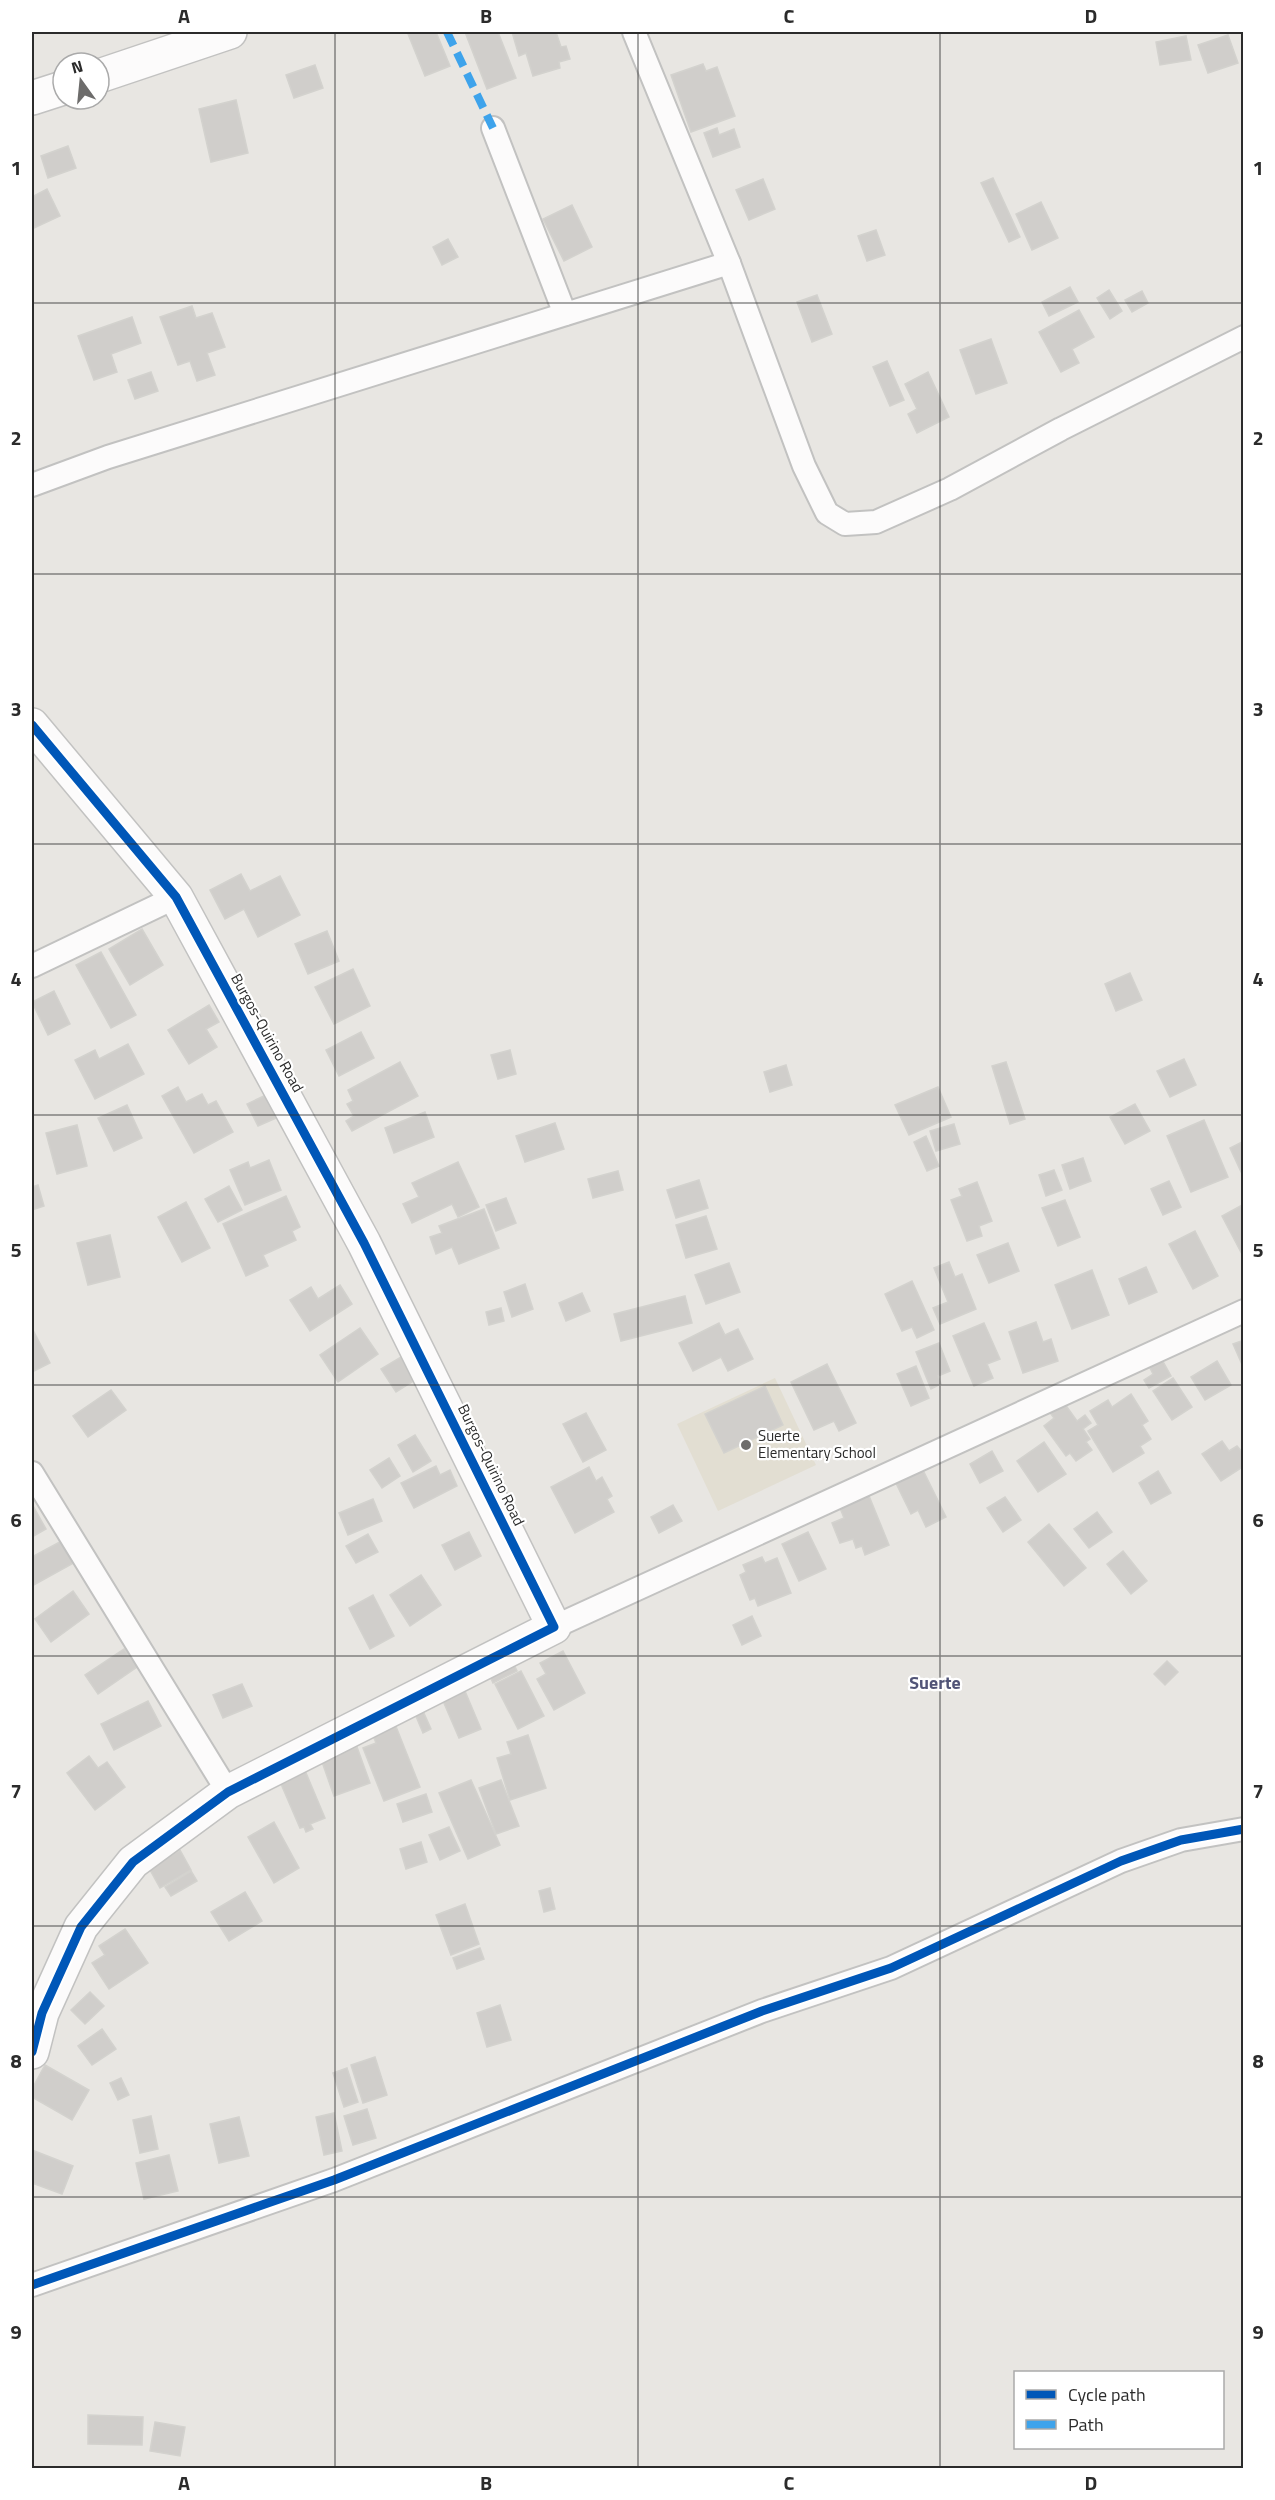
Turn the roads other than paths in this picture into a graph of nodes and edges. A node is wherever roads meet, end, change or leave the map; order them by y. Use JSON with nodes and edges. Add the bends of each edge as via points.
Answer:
{"nodes":[{"id":1,"x":230,"y":32,"type":"edge"},
{"id":2,"x":634,"y":32,"type":"edge"},
{"id":3,"x":111,"y":72,"type":"edge"},
{"id":4,"x":51,"y":92,"type":"edge"},
{"id":5,"x":32,"y":98,"type":"edge"},
{"id":6,"x":493,"y":128,"type":"dead end"},
{"id":7,"x":729,"y":263,"type":"junction"},
{"id":8,"x":566,"y":314,"type":"junction"},
{"id":9,"x":1244,"y":337,"type":"edge"},
{"id":10,"x":32,"y":485,"type":"edge"},
{"id":11,"x":32,"y":725,"type":"edge"},
{"id":12,"x":176,"y":897,"type":"junction"},
{"id":13,"x":32,"y":966,"type":"edge"},
{"id":14,"x":1244,"y":1311,"type":"edge"},
{"id":15,"x":32,"y":1473,"type":"edge"},
{"id":16,"x":554,"y":1627,"type":"junction"},
{"id":17,"x":228,"y":1792,"type":"junction"},
{"id":18,"x":1244,"y":1829,"type":"edge"},
{"id":19,"x":32,"y":2052,"type":"edge"},
{"id":20,"x":32,"y":2285,"type":"edge"}],
"edges":[{"from":1,"to":3,"type":"street"},
{"from":2,"to":7,"type":"street"},
{"from":4,"to":5,"type":"street"},
{"from":6,"to":8,"type":"street"},
{"from":7,"to":8,"type":"street"},
{"from":7,"to":9,"type":"street","via":[[804,466],[827,513],[845,524],[876,522],[950,489]]},
{"from":8,"to":10,"type":"street","via":[[108,457]]},
{"from":11,"to":12,"type":"street","name":"Burgos-Quirino Road"},
{"from":12,"to":13,"type":"street"},
{"from":12,"to":16,"type":"street","name":"Burgos-Quirino Road","via":[[364,1243]]},
{"from":14,"to":16,"type":"street"},
{"from":15,"to":17,"type":"street"},
{"from":16,"to":17,"type":"street"},
{"from":17,"to":19,"type":"street","via":[[133,1863],[81,1927],[42,2013]]},
{"from":18,"to":20,"type":"street","via":[[1181,1840],[1121,1861],[891,1968],[762,2011],[334,2180]]}]}
